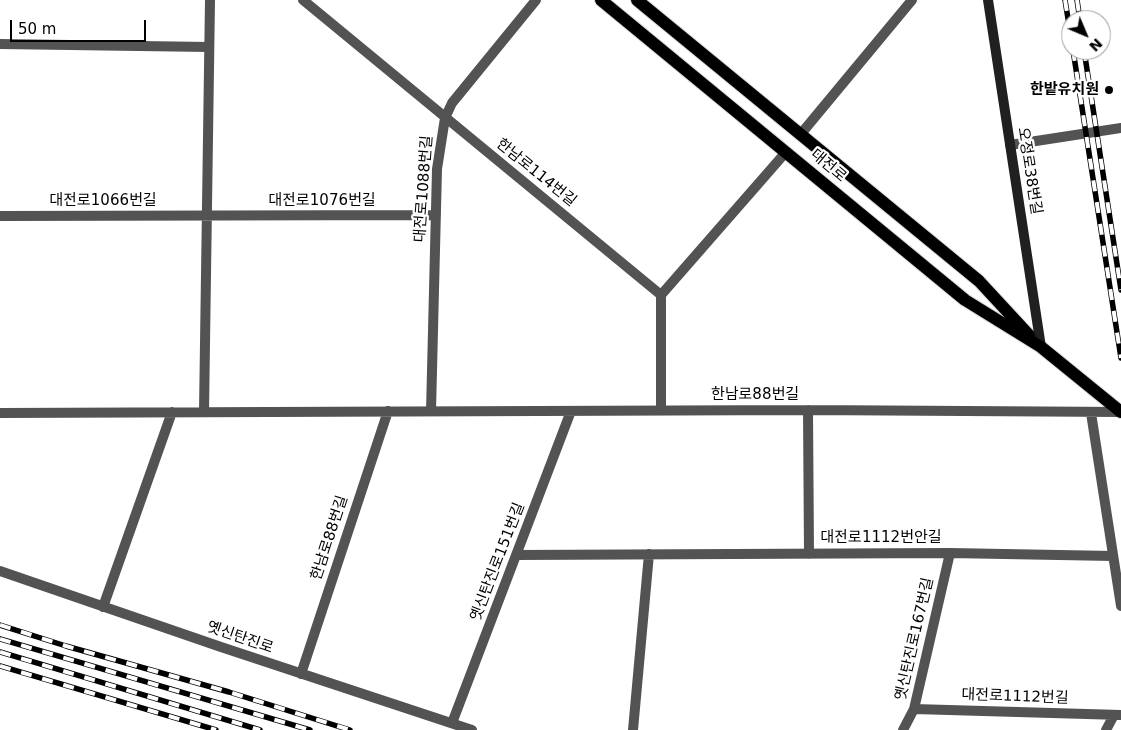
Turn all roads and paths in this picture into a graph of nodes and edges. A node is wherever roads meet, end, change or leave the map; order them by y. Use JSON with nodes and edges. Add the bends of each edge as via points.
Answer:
{"nodes":[{"id":1,"x":210,"y":0,"type":"edge"},
{"id":2,"x":303,"y":0,"type":"edge"},
{"id":3,"x":536,"y":0,"type":"edge"},
{"id":4,"x":601,"y":0,"type":"edge"},
{"id":5,"x":637,"y":0,"type":"edge"},
{"id":6,"x":912,"y":0,"type":"edge"},
{"id":7,"x":988,"y":0,"type":"edge"},
{"id":8,"x":0,"y":44,"type":"edge"},
{"id":9,"x":209,"y":47,"type":"junction"},
{"id":10,"x":445,"y":118,"type":"junction"},
{"id":11,"x":1121,"y":128,"type":"edge"},
{"id":12,"x":800,"y":135,"type":"junction"},
{"id":13,"x":1010,"y":145,"type":"junction"},
{"id":14,"x":786,"y":152,"type":"junction"},
{"id":15,"x":0,"y":216,"type":"edge"},
{"id":16,"x":207,"y":216,"type":"junction"},
{"id":17,"x":436,"y":216,"type":"junction"},
{"id":18,"x":661,"y":295,"type":"junction"},
{"id":19,"x":1041,"y":347,"type":"junction"},
{"id":20,"x":661,"y":410,"type":"junction"},
{"id":21,"x":808,"y":410,"type":"junction"},
{"id":22,"x":388,"y":411,"type":"junction"},
{"id":23,"x":430,"y":411,"type":"junction"},
{"id":24,"x":571,"y":411,"type":"junction"},
{"id":25,"x":172,"y":412,"type":"junction"},
{"id":26,"x":204,"y":412,"type":"junction"},
{"id":27,"x":1121,"y":412,"type":"edge"},
{"id":28,"x":0,"y":413,"type":"edge"},
{"id":29,"x":1091,"y":413,"type":"junction"},
{"id":30,"x":950,"y":553,"type":"junction"},
{"id":31,"x":648,"y":554,"type":"junction"},
{"id":32,"x":809,"y":554,"type":"junction"},
{"id":33,"x":516,"y":555,"type":"junction"},
{"id":34,"x":1113,"y":556,"type":"junction"},
{"id":35,"x":0,"y":571,"type":"edge"},
{"id":36,"x":1121,"y":606,"type":"edge"},
{"id":37,"x":104,"y":607,"type":"junction"},
{"id":38,"x":301,"y":674,"type":"junction"},
{"id":39,"x":914,"y":709,"type":"junction"},
{"id":40,"x":1118,"y":715,"type":"edge"},
{"id":41,"x":452,"y":724,"type":"junction"},
{"id":42,"x":472,"y":730,"type":"edge"},
{"id":43,"x":633,"y":730,"type":"edge"},
{"id":44,"x":903,"y":730,"type":"edge"},
{"id":45,"x":1106,"y":730,"type":"edge"}],
"edges":[{"from":1,"to":9,"type":"street"},
{"from":2,"to":10,"type":"street","name":"한남로114번길"},
{"from":3,"to":10,"type":"street","name":"대전로1088번길","via":[[452,103]]},
{"from":4,"to":14,"type":"main road","name":"대전로"},
{"from":5,"to":12,"type":"main road","name":"대전로"},
{"from":6,"to":12,"type":"street"},
{"from":7,"to":13,"type":"street","name":"오정로38번길"},
{"from":8,"to":9,"type":"street"},
{"from":9,"to":16,"type":"street"},
{"from":10,"to":17,"type":"street","name":"대전로1088번길"},
{"from":10,"to":18,"type":"street","name":"한남로114번길"},
{"from":11,"to":13,"type":"street"},
{"from":12,"to":19,"type":"main road","name":"대전로","via":[[979,281]]},
{"from":13,"to":19,"type":"street","name":"오정로38번길"},
{"from":14,"to":18,"type":"street"},
{"from":14,"to":19,"type":"main road","name":"대전로","via":[[965,300]]},
{"from":15,"to":16,"type":"street","name":"대전로1066번길"},
{"from":16,"to":17,"type":"street","name":"대전로1076번길"},
{"from":16,"to":26,"type":"street"},
{"from":17,"to":23,"type":"street","name":"대전로1088번길"},
{"from":18,"to":20,"type":"street"},
{"from":19,"to":27,"type":"main road","name":"대전로"},
{"from":20,"to":21,"type":"street","name":"한남로88번길"},
{"from":20,"to":24,"type":"street","name":"한남로88번길"},
{"from":21,"to":29,"type":"street","name":"한남로88번길"},
{"from":21,"to":32,"type":"street"},
{"from":22,"to":23,"type":"street","name":"한남로88번길"},
{"from":22,"to":26,"type":"street","name":"한남로88번길"},
{"from":22,"to":38,"type":"street","name":"한남로88번길"},
{"from":23,"to":24,"type":"street","name":"한남로88번길"},
{"from":24,"to":33,"type":"street","name":"옛신탄진로151번길"},
{"from":25,"to":26,"type":"street","name":"한남로88번길"},
{"from":25,"to":28,"type":"street","name":"한남로88번길"},
{"from":25,"to":37,"type":"street"},
{"from":27,"to":29,"type":"street","name":"한남로88번길"},
{"from":29,"to":34,"type":"street"},
{"from":30,"to":32,"type":"street","name":"대전로1112번안길"},
{"from":30,"to":34,"type":"street","name":"대전로1112번안길"},
{"from":30,"to":39,"type":"street","name":"옛신탄진로167번길"},
{"from":31,"to":32,"type":"street","name":"대전로1112번안길"},
{"from":31,"to":33,"type":"street","name":"대전로1112번안길"},
{"from":31,"to":43,"type":"street"},
{"from":33,"to":41,"type":"street","name":"옛신탄진로151번길"},
{"from":34,"to":36,"type":"street"},
{"from":35,"to":37,"type":"street","name":"옛신탄진로"},
{"from":37,"to":38,"type":"street","name":"옛신탄진로"},
{"from":38,"to":41,"type":"street","name":"옛신탄진로"},
{"from":39,"to":40,"type":"street","name":"대전로1112번길"},
{"from":39,"to":44,"type":"street","name":"옛신탄진로167번길"},
{"from":40,"to":45,"type":"street","name":"대전로1112번길"},
{"from":41,"to":42,"type":"street","name":"옛신탄진로"}]}
